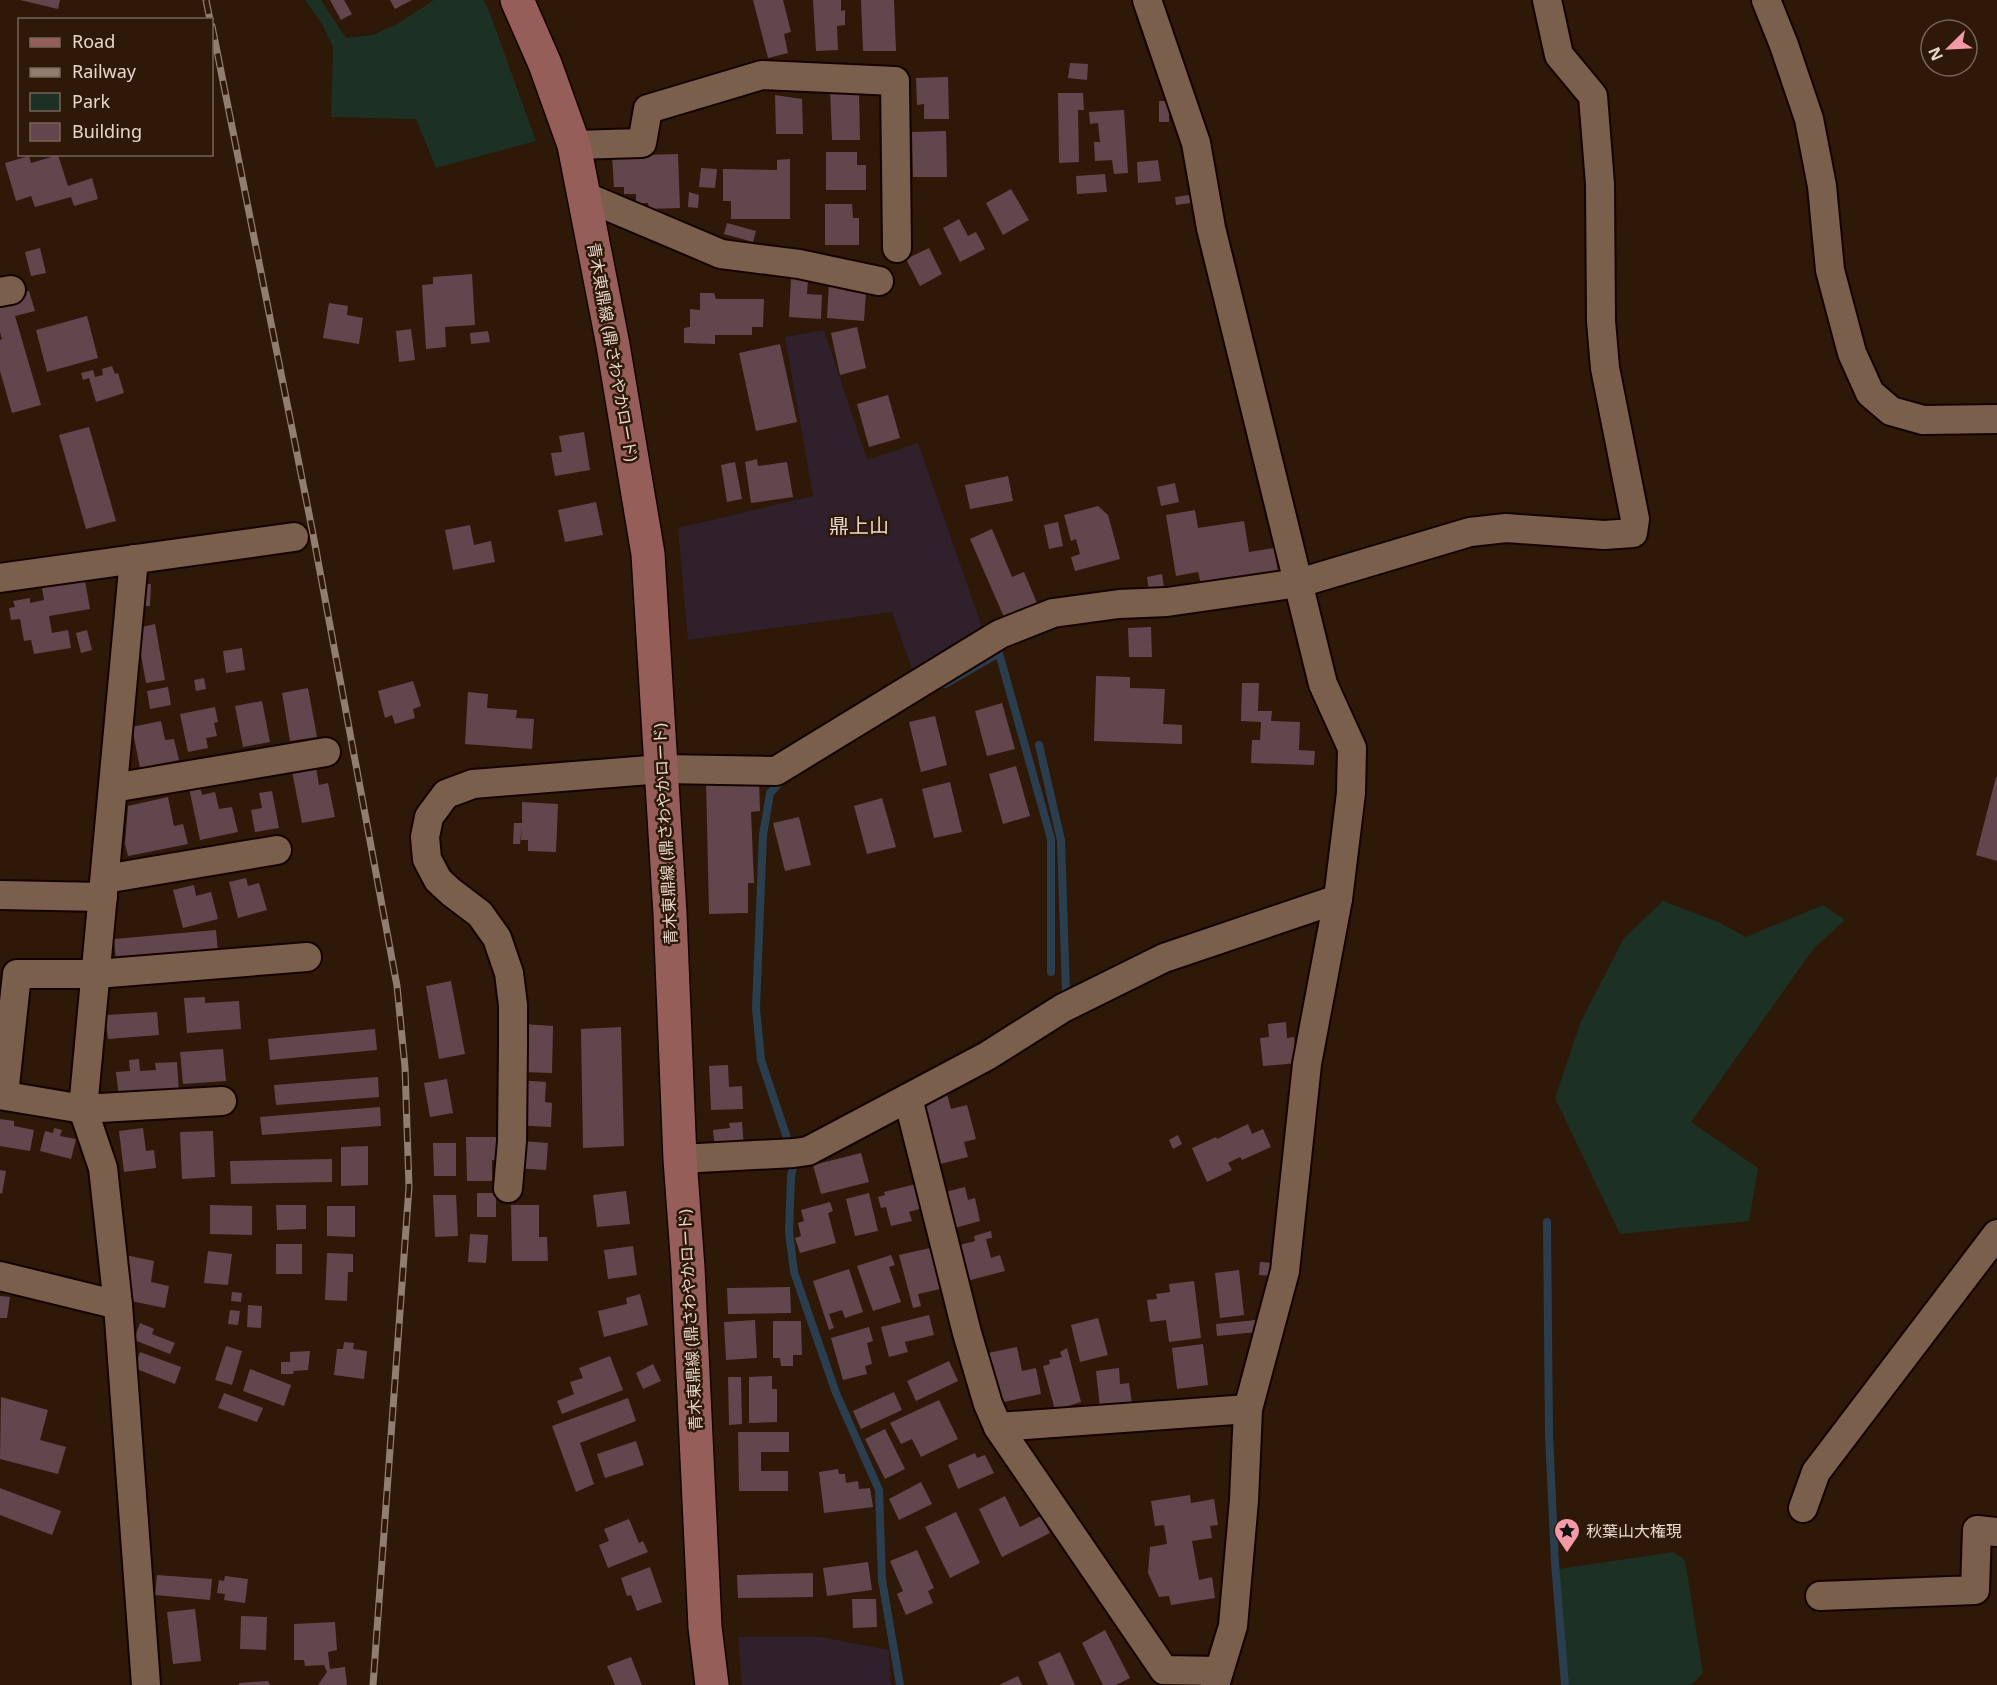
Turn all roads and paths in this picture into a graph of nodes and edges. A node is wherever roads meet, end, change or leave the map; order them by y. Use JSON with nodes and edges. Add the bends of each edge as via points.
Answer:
{"nodes":[{"id":1,"x":517,"y":0,"type":"edge"},
{"id":2,"x":1147,"y":0,"type":"edge"},
{"id":3,"x":1547,"y":0,"type":"edge"},
{"id":4,"x":1766,"y":0,"type":"edge"},
{"id":5,"x":574,"y":145,"type":"junction"},
{"id":6,"x":584,"y":196,"type":"junction"},
{"id":7,"x":897,"y":248,"type":"dead end"},
{"id":8,"x":879,"y":281,"type":"dead end"},
{"id":9,"x":1997,"y":419,"type":"edge"},
{"id":10,"x":294,"y":537,"type":"dead end"},
{"id":11,"x":134,"y":559,"type":"junction"},
{"id":12,"x":0,"y":578,"type":"edge"},
{"id":13,"x":1299,"y":583,"type":"junction"},
{"id":14,"x":326,"y":752,"type":"dead end"},
{"id":15,"x":662,"y":769,"type":"junction"},
{"id":16,"x":113,"y":788,"type":"junction"},
{"id":17,"x":277,"y":850,"type":"dead end"},
{"id":18,"x":104,"y":888,"type":"junction"},
{"id":19,"x":0,"y":895,"type":"edge"},
{"id":20,"x":1338,"y":899,"type":"junction"},
{"id":21,"x":307,"y":957,"type":"dead end"},
{"id":22,"x":96,"y":974,"type":"junction"},
{"id":23,"x":2,"y":1095,"type":"edge"},
{"id":24,"x":908,"y":1098,"type":"junction"},
{"id":25,"x":222,"y":1101,"type":"dead end"},
{"id":26,"x":83,"y":1109,"type":"junction"},
{"id":27,"x":680,"y":1159,"type":"junction"},
{"id":28,"x":508,"y":1188,"type":"dead end"},
{"id":29,"x":1997,"y":1234,"type":"edge"},
{"id":30,"x":0,"y":1276,"type":"edge"},
{"id":31,"x":117,"y":1305,"type":"junction"},
{"id":32,"x":1248,"y":1409,"type":"junction"},
{"id":33,"x":998,"y":1427,"type":"junction"},
{"id":34,"x":1803,"y":1508,"type":"dead end"},
{"id":35,"x":1997,"y":1532,"type":"edge"},
{"id":36,"x":1820,"y":1596,"type":"dead end"},
{"id":37,"x":1217,"y":1678,"type":"edge"},
{"id":38,"x":146,"y":1685,"type":"edge"},
{"id":39,"x":712,"y":1685,"type":"edge"}],
"edges":[{"from":1,"to":5,"type":"main road","name":"青木東鼎線 (鼎さわやかロード)","via":[[546,64]]},
{"from":2,"to":13,"type":"street","via":[[1196,143],[1211,228]]},
{"from":3,"to":13,"type":"street","via":[[1559,55],[1593,96],[1600,184],[1605,368],[1635,519],[1633,533],[1604,536],[1506,528],[1470,532]]},
{"from":4,"to":9,"type":"street","via":[[1809,119],[1822,186],[1830,270],[1852,353],[1870,393],[1891,411],[1923,420]]},
{"from":5,"to":6,"type":"main road","name":"青木東鼎線 (鼎さわやかロード)"},
{"from":5,"to":7,"type":"street","via":[[642,143],[648,108],[762,75],[895,81]]},
{"from":6,"to":8,"type":"street","via":[[721,254],[799,264]]},
{"from":6,"to":15,"type":"main road","name":"青木東鼎線 (鼎さわやかロード)","via":[[648,554]]},
{"from":10,"to":11,"type":"street"},
{"from":11,"to":12,"type":"street"},
{"from":11,"to":16,"type":"street"},
{"from":13,"to":15,"type":"street","via":[[1167,602],[1053,612],[1000,634],[776,771]]},
{"from":13,"to":20,"type":"street","via":[[1323,684],[1352,748],[1351,793]]},
{"from":14,"to":16,"type":"street"},
{"from":15,"to":27,"type":"main road","name":"青木東鼎線 (鼎さわやかロード)"},
{"from":15,"to":28,"type":"street","via":[[473,784],[446,794],[429,817],[424,837],[427,859],[438,880],[480,914],[497,938],[509,972],[513,1033]]},
{"from":16,"to":18,"type":"street"},
{"from":17,"to":18,"type":"street"},
{"from":18,"to":19,"type":"street"},
{"from":18,"to":22,"type":"street"},
{"from":20,"to":24,"type":"street","via":[[1164,958],[1062,1008],[987,1056]]},
{"from":20,"to":32,"type":"street","via":[[1307,1064],[1286,1271]]},
{"from":21,"to":22,"type":"street"},
{"from":22,"to":23,"type":"street","via":[[17,974]]},
{"from":22,"to":26,"type":"street"},
{"from":23,"to":26,"type":"street"},
{"from":24,"to":27,"type":"street","via":[[808,1151]]},
{"from":24,"to":33,"type":"street","via":[[967,1333]]},
{"from":25,"to":26,"type":"street"},
{"from":26,"to":31,"type":"street","via":[[103,1168]]},
{"from":27,"to":39,"type":"main road","name":"青木東鼎線 (鼎さわやかロード)","via":[[705,1627]]},
{"from":29,"to":34,"type":"street","via":[[1816,1472]]},
{"from":30,"to":31,"type":"street"},
{"from":31,"to":38,"type":"street"},
{"from":32,"to":33,"type":"street"},
{"from":32,"to":37,"type":"street","via":[[1233,1626]]},
{"from":33,"to":37,"type":"street","via":[[1164,1670]]},
{"from":35,"to":36,"type":"street","via":[[1977,1530],[1975,1590]]}]}
